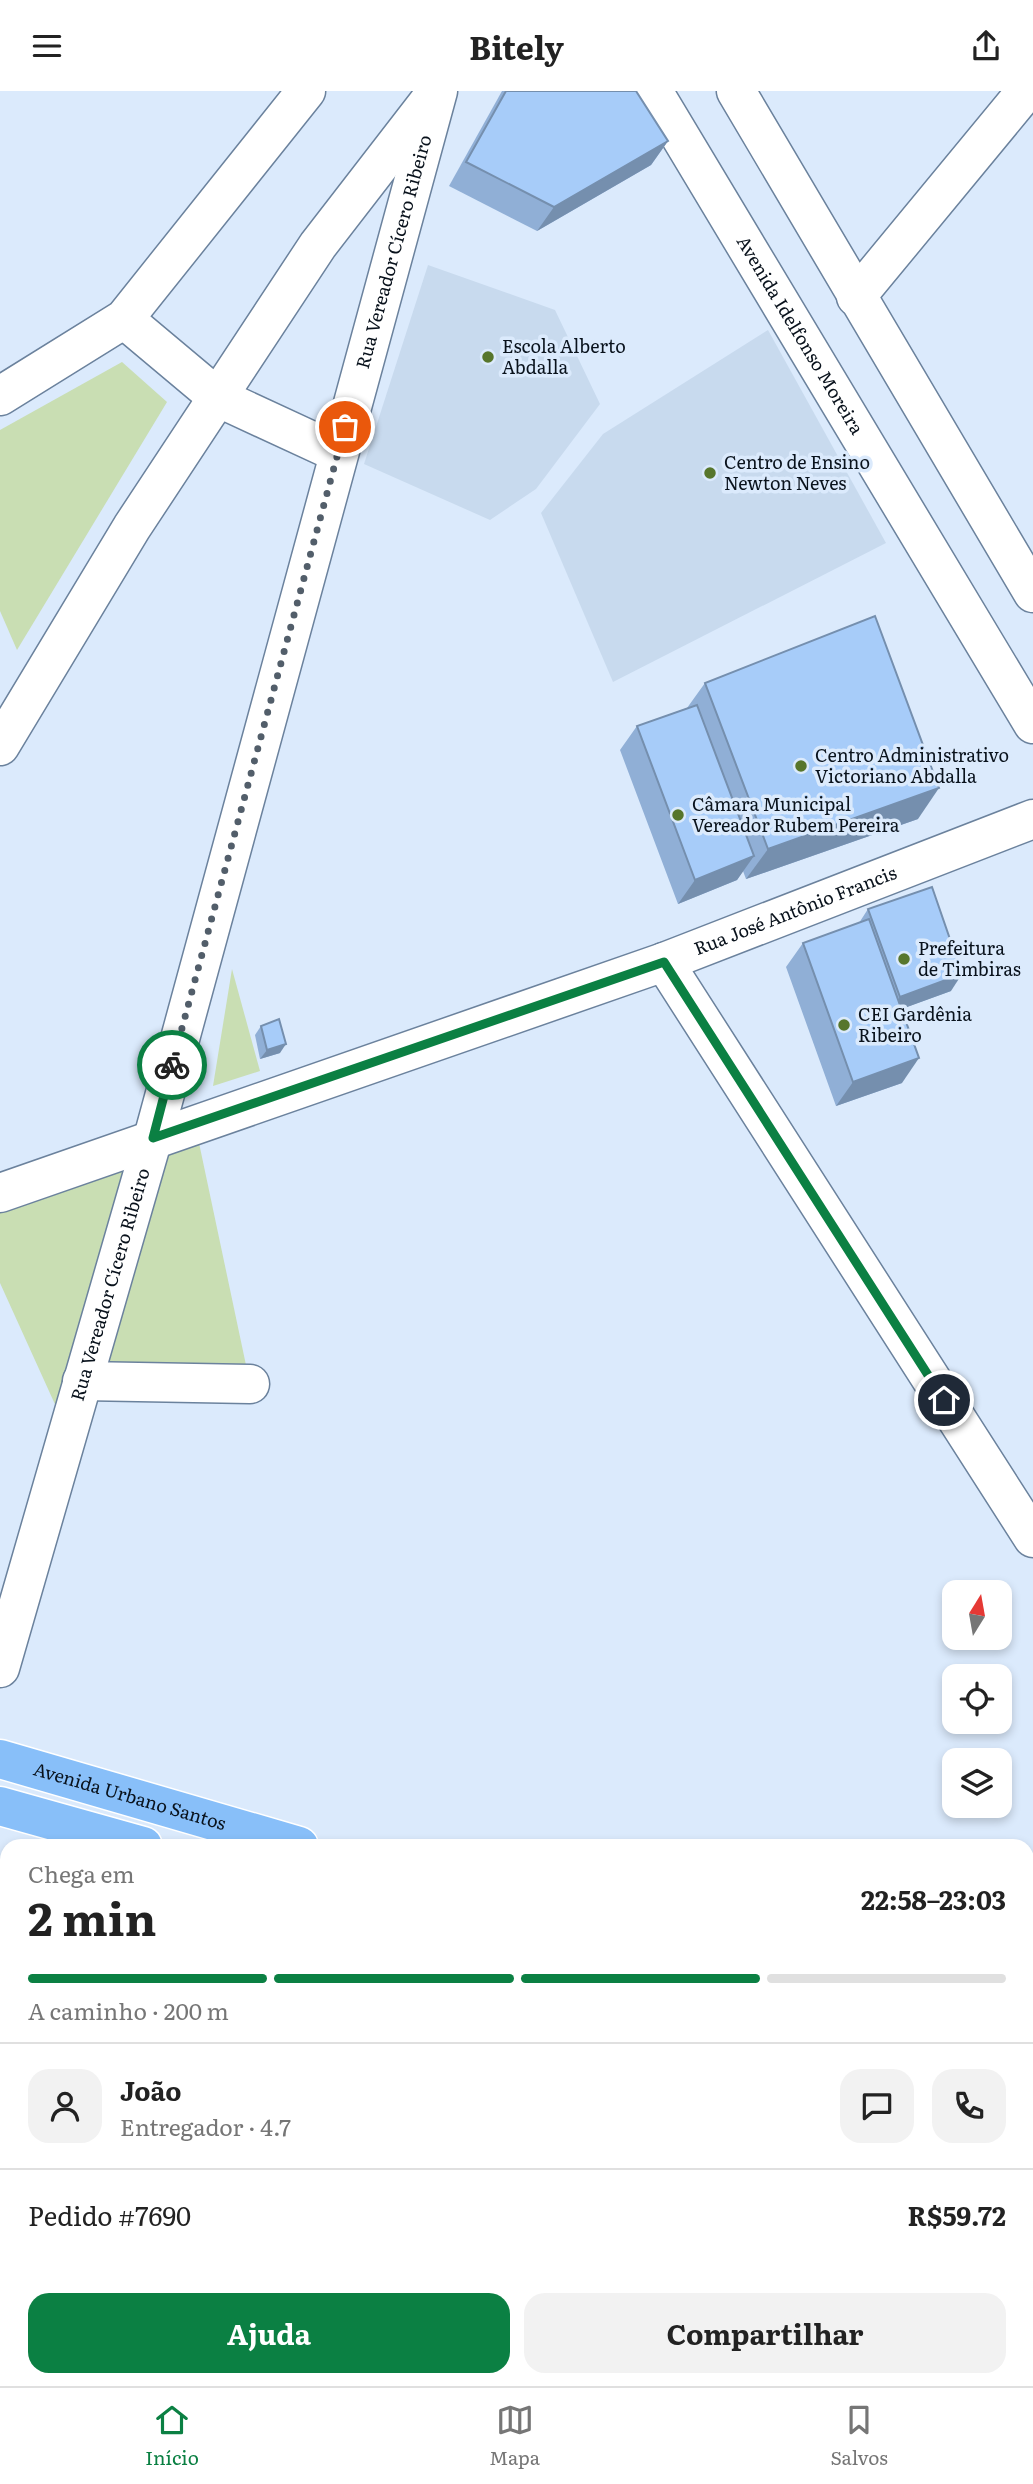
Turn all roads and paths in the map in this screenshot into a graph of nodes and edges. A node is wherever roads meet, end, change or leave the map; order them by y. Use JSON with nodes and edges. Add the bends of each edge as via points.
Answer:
{"nodes":[{"id":1,"x":306,"y":91,"type":"edge"},
{"id":2,"x":438,"y":91,"type":"edge"},
{"id":3,"x":653,"y":91,"type":"edge"},
{"id":4,"x":736,"y":91,"type":"edge"},
{"id":5,"x":1026,"y":91,"type":"edge"},
{"id":6,"x":856,"y":297,"type":"junction"},
{"id":7,"x":124,"y":319,"type":"junction"},
{"id":8,"x":0,"y":396,"type":"edge"},
{"id":9,"x":217,"y":397,"type":"junction"},
{"id":10,"x":338,"y":453,"type":"junction"},
{"id":11,"x":1033,"y":593,"type":"edge"},
{"id":12,"x":4,"y":723,"type":"edge"},
{"id":13,"x":1033,"y":724,"type":"edge"},
{"id":14,"x":1033,"y":820,"type":"edge"},
{"id":15,"x":664,"y":962,"type":"junction"},
{"id":16,"x":153,"y":1138,"type":"junction"},
{"id":17,"x":0,"y":1193,"type":"edge"},
{"id":18,"x":82,"y":1381,"type":"junction"},
{"id":19,"x":250,"y":1384,"type":"dead end"},
{"id":20,"x":1033,"y":1538,"type":"edge"},
{"id":21,"x":0,"y":1668,"type":"edge"},
{"id":22,"x":0,"y":1759,"type":"edge"},
{"id":23,"x":0,"y":1806,"type":"edge"},
{"id":24,"x":118,"y":1839,"type":"edge"},
{"id":25,"x":275,"y":1839,"type":"edge"}],
"edges":[{"from":1,"to":7,"type":"street"},
{"from":2,"to":9,"type":"street","via":[[318,245]]},
{"from":2,"to":10,"type":"street","name":"Rua Vereador Cícero Ribeiro"},
{"from":3,"to":13,"type":"street","name":"Avenida Idelfonso Moreira"},
{"from":4,"to":6,"type":"street"},
{"from":5,"to":6,"type":"street"},
{"from":6,"to":11,"type":"street"},
{"from":7,"to":8,"type":"street"},
{"from":7,"to":9,"type":"street"},
{"from":9,"to":10,"type":"street"},
{"from":9,"to":12,"type":"street"},
{"from":10,"to":16,"type":"street","name":"Rua Vereador Cícero Ribeiro"},
{"from":14,"to":15,"type":"street","name":"Rua José Antônio Francis"},
{"from":15,"to":16,"type":"street","name":"Rua José Antônio Francis"},
{"from":15,"to":20,"type":"street"},
{"from":16,"to":17,"type":"street","name":"Rua José Antônio Francis"},
{"from":16,"to":18,"type":"street","name":"Rua Vereador Cícero Ribeiro"},
{"from":18,"to":19,"type":"street"},
{"from":18,"to":21,"type":"street","name":"Rua Vereador Cícero Ribeiro"},
{"from":22,"to":25,"type":"main road","name":"Avenida Urbano Santos"},
{"from":23,"to":24,"type":"main road"}]}
